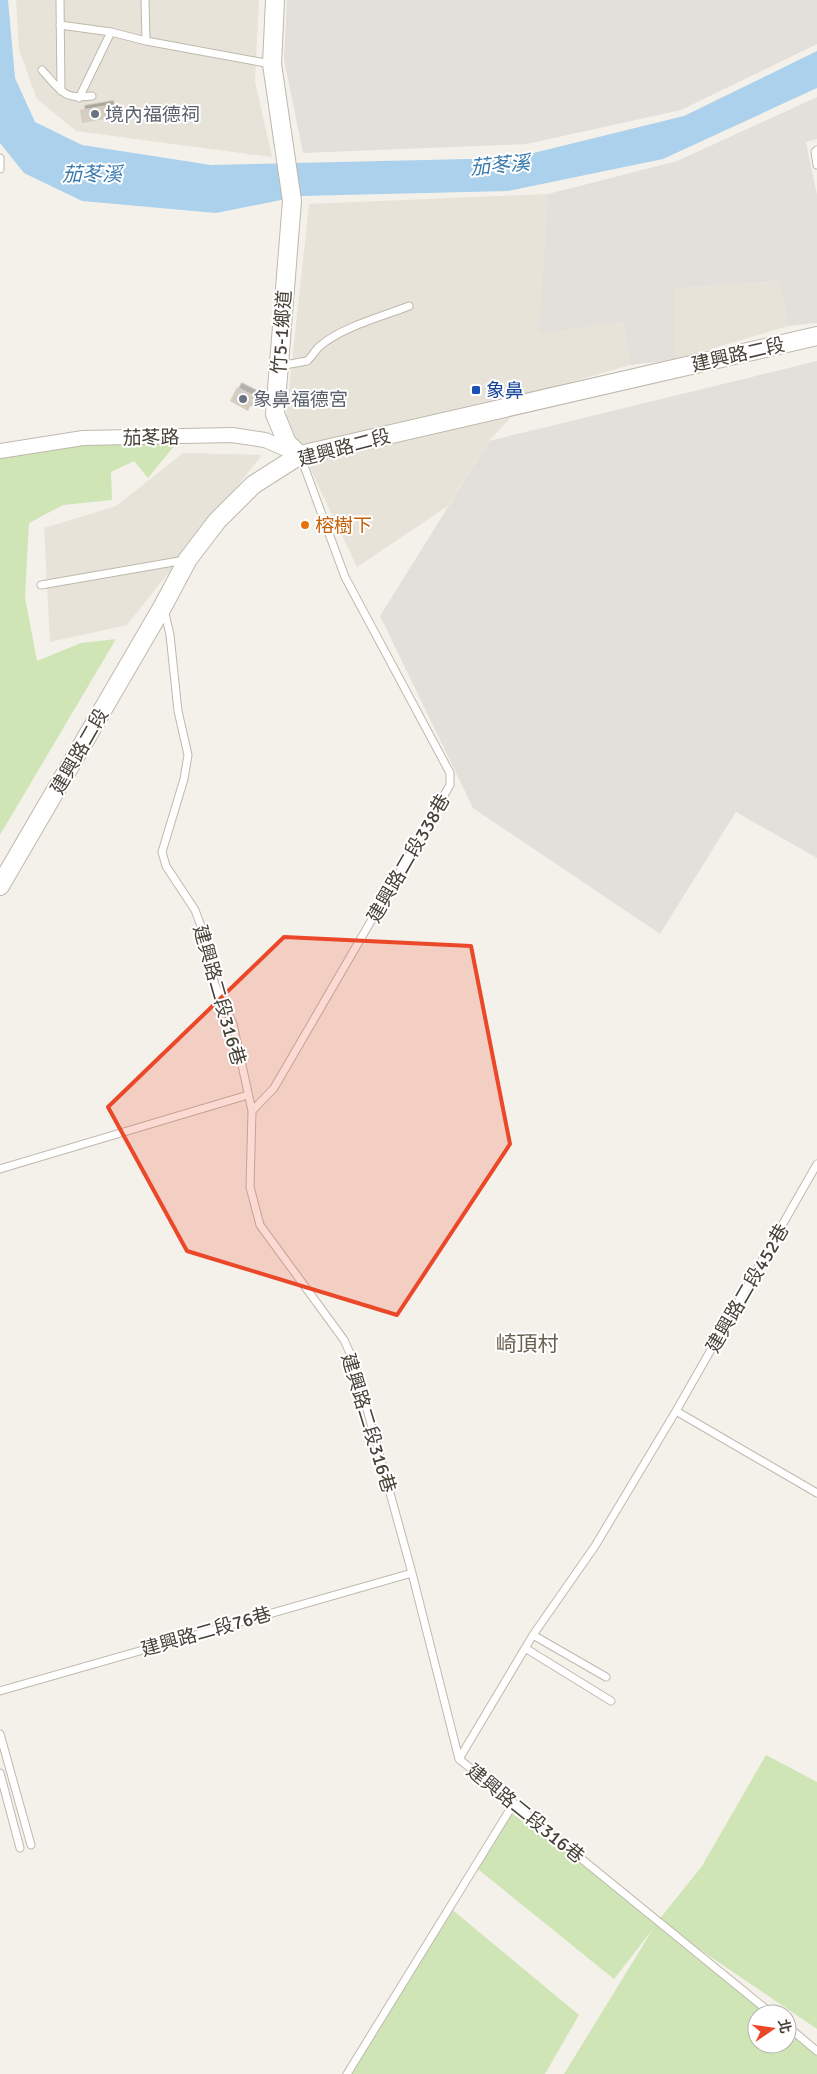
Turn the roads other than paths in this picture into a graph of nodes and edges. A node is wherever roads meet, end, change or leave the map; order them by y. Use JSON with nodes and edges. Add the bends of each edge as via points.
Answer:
{"nodes":[{"id":1,"x":60,"y":0,"type":"edge"},
{"id":2,"x":145,"y":0,"type":"edge"},
{"id":3,"x":275,"y":0,"type":"edge"},
{"id":4,"x":60,"y":24,"type":"junction"},
{"id":5,"x":111,"y":32,"type":"junction"},
{"id":6,"x":146,"y":42,"type":"junction"},
{"id":7,"x":272,"y":64,"type":"junction"},
{"id":8,"x":42,"y":70,"type":"dead end"},
{"id":9,"x":61,"y":91,"type":"junction"},
{"id":10,"x":92,"y":96,"type":"dead end"},
{"id":11,"x":79,"y":98,"type":"junction"},
{"id":12,"x":817,"y":150,"type":"edge"},
{"id":13,"x":0,"y":158,"type":"edge"},
{"id":14,"x":817,"y":165,"type":"edge"},
{"id":15,"x":0,"y":170,"type":"edge"},
{"id":16,"x":409,"y":306,"type":"dead end"},
{"id":17,"x":817,"y":336,"type":"edge"},
{"id":18,"x":279,"y":366,"type":"junction"},
{"id":19,"x":0,"y":452,"type":"edge"},
{"id":20,"x":300,"y":455,"type":"junction"},
{"id":21,"x":188,"y":559,"type":"junction"},
{"id":22,"x":41,"y":585,"type":"dead end"},
{"id":23,"x":163,"y":606,"type":"junction"},
{"id":24,"x":0,"y":886,"type":"edge"},
{"id":25,"x":248,"y":1095,"type":"junction"},
{"id":26,"x":252,"y":1111,"type":"junction"},
{"id":27,"x":817,"y":1164,"type":"edge"},
{"id":28,"x":0,"y":1169,"type":"edge"},
{"id":29,"x":676,"y":1411,"type":"junction"},
{"id":30,"x":817,"y":1493,"type":"edge"},
{"id":31,"x":412,"y":1573,"type":"junction"},
{"id":32,"x":533,"y":1635,"type":"junction"},
{"id":33,"x":525,"y":1648,"type":"junction"},
{"id":34,"x":606,"y":1677,"type":"dead end"},
{"id":35,"x":0,"y":1691,"type":"edge"},
{"id":36,"x":611,"y":1700,"type":"dead end"},
{"id":37,"x":0,"y":1734,"type":"edge"},
{"id":38,"x":458,"y":1759,"type":"junction"},
{"id":39,"x":0,"y":1773,"type":"edge"},
{"id":40,"x":514,"y":1803,"type":"junction"},
{"id":41,"x":32,"y":1845,"type":"dead end"},
{"id":42,"x":20,"y":1848,"type":"dead end"},
{"id":43,"x":760,"y":2004,"type":"edge"},
{"id":44,"x":797,"y":2034,"type":"edge"},
{"id":45,"x":817,"y":2051,"type":"edge"},
{"id":46,"x":347,"y":2074,"type":"edge"}],
"edges":[{"from":1,"to":4,"type":"lane"},
{"from":2,"to":6,"type":"lane"},
{"from":3,"to":7,"type":"street"},
{"from":4,"to":5,"type":"lane"},
{"from":4,"to":9,"type":"lane"},
{"from":5,"to":6,"type":"lane"},
{"from":5,"to":11,"type":"lane"},
{"from":6,"to":7,"type":"lane"},
{"from":7,"to":18,"type":"street","name":"竹5-1鄉道","via":[[292,200]]},
{"from":8,"to":9,"type":"lane"},
{"from":9,"to":11,"type":"lane","via":[[70,98]]},
{"from":10,"to":11,"type":"lane"},
{"from":12,"to":14,"type":"lane"},
{"from":13,"to":15,"type":"lane"},
{"from":16,"to":18,"type":"lane","via":[[327,341],[307,361]]},
{"from":17,"to":20,"type":"street","name":"建興路二段"},
{"from":18,"to":20,"type":"street","name":"竹5-1鄉道","via":[[275,414],[287,443]]},
{"from":19,"to":20,"type":"street","name":"茄苳路","via":[[83,438],[232,435],[265,440]]},
{"from":20,"to":21,"type":"street","name":"建興路二段","via":[[253,485],[217,521]]},
{"from":20,"to":26,"type":"lane","name":"建興路二段338巷","via":[[345,577],[450,773],[450,785],[274,1088]]},
{"from":21,"to":22,"type":"lane"},
{"from":21,"to":23,"type":"street","name":"建興路二段"},
{"from":23,"to":24,"type":"street","name":"建興路二段"},
{"from":23,"to":25,"type":"lane","name":"建興路二段316巷","via":[[170,635],[178,711],[188,755],[162,852],[166,866],[195,910],[201,926],[216,985],[233,1024]]},
{"from":25,"to":26,"type":"lane","name":"建興路二段316巷"},
{"from":25,"to":28,"type":"lane"},
{"from":26,"to":31,"type":"lane","name":"建興路二段316巷","via":[[250,1187],[260,1225],[344,1340],[354,1362]]},
{"from":27,"to":29,"type":"lane","name":"建興路二段452巷"},
{"from":29,"to":30,"type":"lane"},
{"from":29,"to":32,"type":"lane","name":"建興路二段452巷","via":[[595,1546]]},
{"from":31,"to":35,"type":"lane","name":"建興路二段76巷"},
{"from":31,"to":38,"type":"lane","name":"建興路二段316巷"},
{"from":32,"to":33,"type":"lane","name":"建興路二段452巷"},
{"from":32,"to":34,"type":"lane"},
{"from":33,"to":36,"type":"lane"},
{"from":33,"to":38,"type":"lane","name":"建興路二段452巷"},
{"from":37,"to":41,"type":"lane"},
{"from":38,"to":40,"type":"lane","name":"建興路二段316巷"},
{"from":39,"to":42,"type":"lane"},
{"from":40,"to":43,"type":"lane","name":"建興路二段316巷"},
{"from":40,"to":46,"type":"lane"},
{"from":44,"to":45,"type":"lane"}]}
